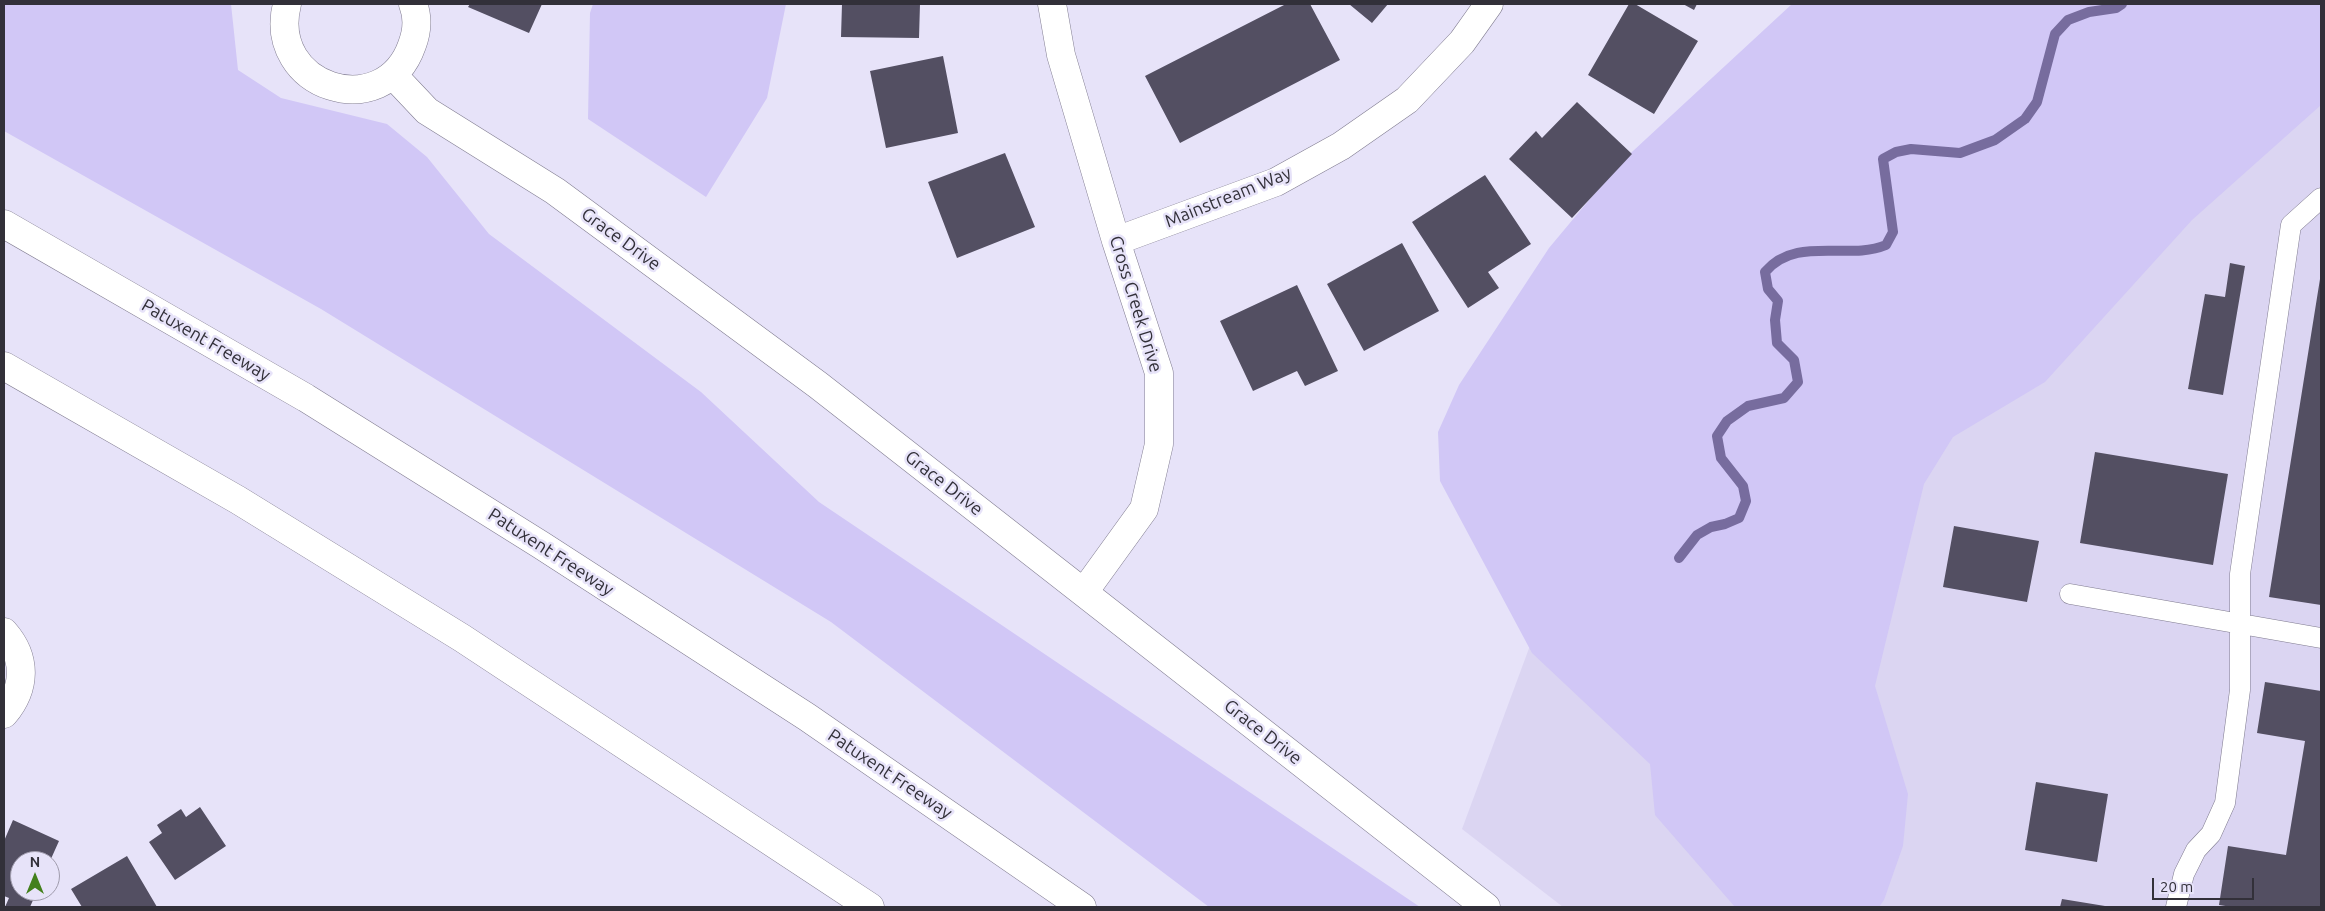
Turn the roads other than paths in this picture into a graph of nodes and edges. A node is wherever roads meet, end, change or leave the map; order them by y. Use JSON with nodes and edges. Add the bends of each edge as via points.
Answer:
{"nodes":[{"id":1,"x":287,"y":4,"type":"edge"},
{"id":2,"x":413,"y":4,"type":"edge"},
{"id":3,"x":1052,"y":4,"type":"edge"},
{"id":4,"x":1489,"y":4,"type":"edge"},
{"id":5,"x":393,"y":75,"type":"junction"},
{"id":6,"x":2321,"y":198,"type":"edge"},
{"id":7,"x":4,"y":224,"type":"edge"},
{"id":8,"x":1116,"y":241,"type":"junction"},
{"id":9,"x":4,"y":366,"type":"edge"},
{"id":10,"x":1084,"y":592,"type":"junction"},
{"id":11,"x":2070,"y":594,"type":"dead end"},
{"id":12,"x":2240,"y":624,"type":"junction"},
{"id":13,"x":4,"y":632,"type":"edge"},
{"id":14,"x":2321,"y":638,"type":"edge"},
{"id":15,"x":4,"y":714,"type":"edge"},
{"id":16,"x":870,"y":907,"type":"edge"},
{"id":17,"x":1082,"y":907,"type":"edge"},
{"id":18,"x":1486,"y":907,"type":"edge"},
{"id":19,"x":2176,"y":907,"type":"edge"}],
"edges":[{"from":1,"to":5,"type":"main road","via":[[285,40],[294,59],[308,75],[329,86],[350,90],[376,85]]},
{"from":2,"to":5,"type":"main road","via":[[416,34],[407,59]]},
{"from":3,"to":8,"type":"main road","name":"Cross Creek Drive","via":[[1061,55]]},
{"from":4,"to":8,"type":"main road","name":"Mainstream Way","via":[[1462,42],[1407,100],[1340,146],[1276,182]]},
{"from":5,"to":10,"type":"main road","name":"Grace Drive","via":[[427,111],[555,191],[818,385]]},
{"from":6,"to":12,"type":"lane","via":[[2291,224],[2240,574]]},
{"from":7,"to":17,"type":"main road","name":"Patuxent Freeway","via":[[306,398],[542,545],[807,717]]},
{"from":8,"to":10,"type":"main road","name":"Cross Creek Drive","via":[[1159,373],[1159,444],[1144,509]]},
{"from":9,"to":16,"type":"main road","via":[[238,500],[462,638]]},
{"from":10,"to":18,"type":"main road","name":"Grace Drive"},
{"from":11,"to":12,"type":"lane"},
{"from":12,"to":14,"type":"lane"},
{"from":12,"to":19,"type":"lane","via":[[2240,690],[2225,803],[2211,834],[2196,850],[2184,874]]},
{"from":13,"to":15,"type":"main road","via":[[16,648],[22,678],[15,700]]}]}
